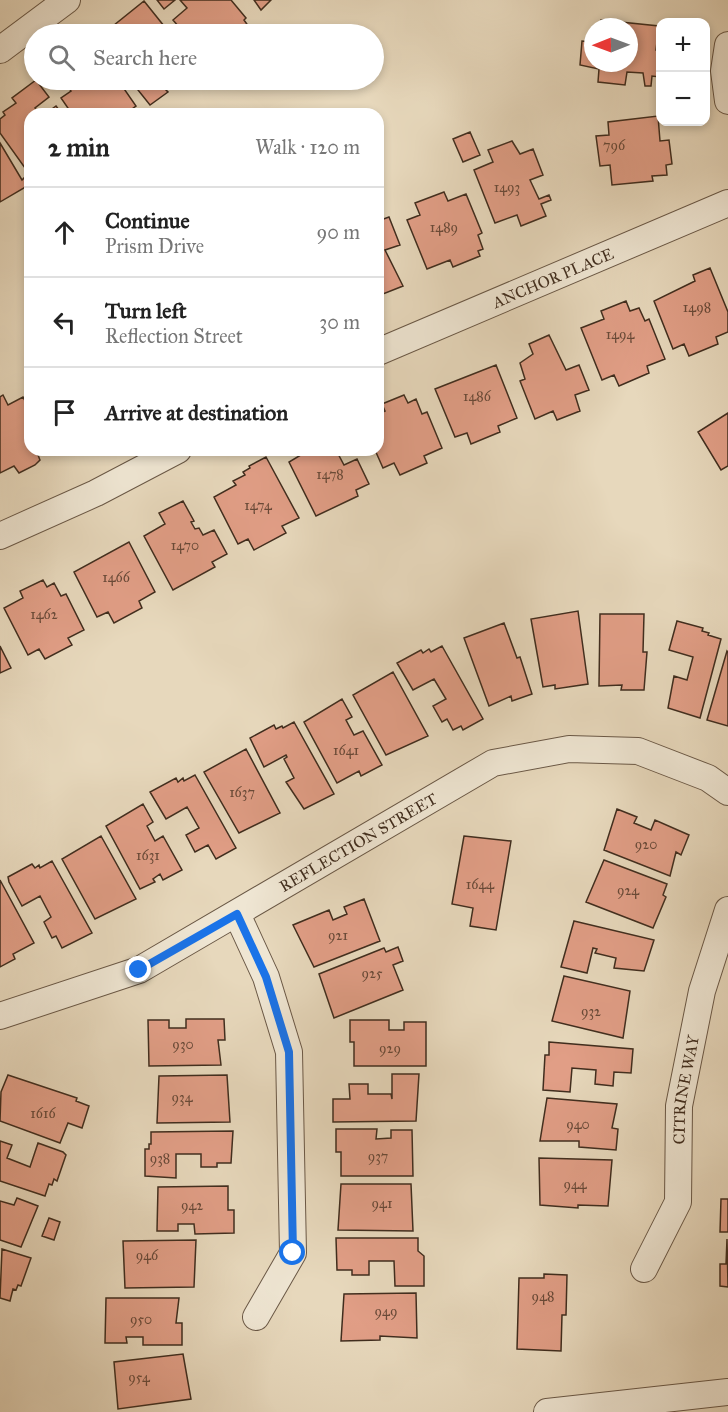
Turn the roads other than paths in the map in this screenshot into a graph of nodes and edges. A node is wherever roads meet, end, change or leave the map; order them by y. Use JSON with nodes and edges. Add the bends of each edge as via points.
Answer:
{"nodes":[{"id":1,"x":67,"y":0,"type":"edge"},
{"id":2,"x":35,"y":24,"type":"edge"},
{"id":3,"x":24,"y":32,"type":"edge"},
{"id":4,"x":728,"y":45,"type":"edge"},
{"id":5,"x":0,"y":50,"type":"edge"},
{"id":6,"x":728,"y":101,"type":"edge"},
{"id":7,"x":728,"y":203,"type":"edge"},
{"id":8,"x":384,"y":349,"type":"edge"},
{"id":9,"x":167,"y":456,"type":"edge"},
{"id":10,"x":0,"y":536,"type":"edge"},
{"id":11,"x":728,"y":792,"type":"edge"},
{"id":12,"x":728,"y":910,"type":"edge"},
{"id":13,"x":237,"y":914,"type":"junction"},
{"id":14,"x":0,"y":1016,"type":"edge"},
{"id":15,"x":644,"y":1269,"type":"dead end"},
{"id":16,"x":256,"y":1317,"type":"dead end"},
{"id":17,"x":728,"y":1392,"type":"edge"},
{"id":18,"x":547,"y":1412,"type":"edge"}],
"edges":[{"from":1,"to":2,"type":"street"},
{"from":3,"to":5,"type":"street"},
{"from":4,"to":6,"type":"street","via":[[724,71]]},
{"from":7,"to":8,"type":"street","name":"ANCHOR PLACE"},
{"from":9,"to":10,"type":"street","via":[[96,494]]},
{"from":11,"to":13,"type":"street","name":"REFLECTION STREET","via":[[708,778],[638,751],[569,749],[493,763]]},
{"from":12,"to":15,"type":"street","name":"CITRINE WAY","via":[[702,991],[679,1106],[678,1202]]},
{"from":13,"to":14,"type":"street","name":"REFLECTION STREET","via":[[139,970]]},
{"from":13,"to":16,"type":"street","via":[[266,977],[289,1052],[293,1253]]},
{"from":17,"to":18,"type":"street"}]}
